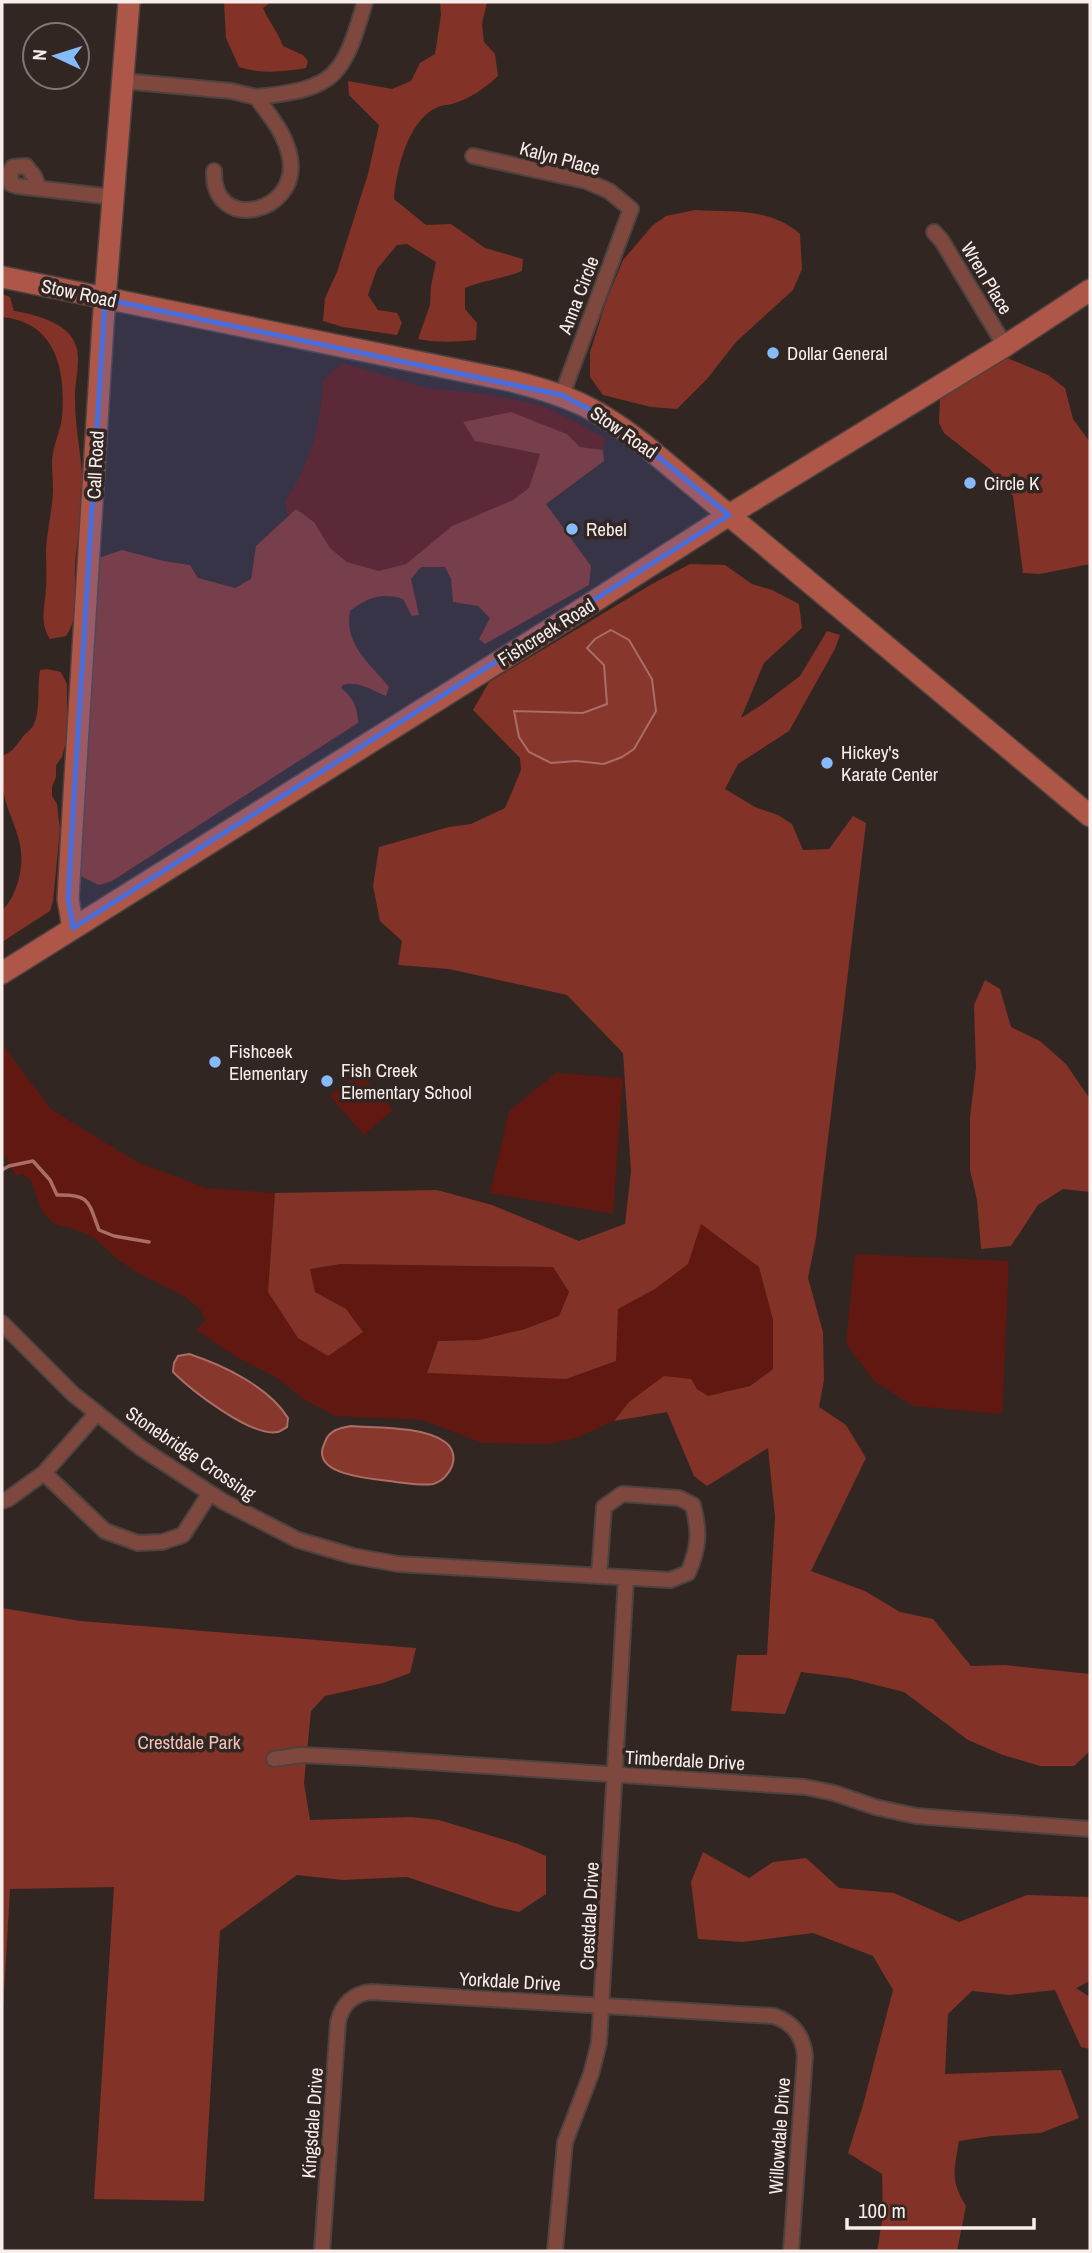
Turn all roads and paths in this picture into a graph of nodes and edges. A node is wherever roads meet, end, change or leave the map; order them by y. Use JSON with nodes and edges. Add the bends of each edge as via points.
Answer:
{"nodes":[{"id":1,"x":129,"y":2,"type":"edge"},
{"id":2,"x":365,"y":2,"type":"edge"},
{"id":3,"x":123,"y":81,"type":"junction"},
{"id":4,"x":256,"y":97,"type":"junction"},
{"id":5,"x":473,"y":156,"type":"dead end"},
{"id":6,"x":215,"y":171,"type":"dead end"},
{"id":7,"x":39,"y":188,"type":"dead end"},
{"id":8,"x":113,"y":197,"type":"junction"},
{"id":9,"x":632,"y":209,"type":"joint"},
{"id":10,"x":934,"y":232,"type":"dead end"},
{"id":11,"x":2,"y":276,"type":"edge"},
{"id":12,"x":1090,"y":290,"type":"edge"},
{"id":13,"x":105,"y":299,"type":"junction"},
{"id":14,"x":1005,"y":346,"type":"junction"},
{"id":15,"x":562,"y":395,"type":"junction"},
{"id":16,"x":729,"y":515,"type":"junction"},
{"id":17,"x":1090,"y":816,"type":"edge"},
{"id":18,"x":73,"y":928,"type":"junction"},
{"id":19,"x":2,"y":973,"type":"edge"},
{"id":20,"x":2,"y":1323,"type":"edge"},
{"id":21,"x":97,"y":1413,"type":"junction"},
{"id":22,"x":44,"y":1473,"type":"junction"},
{"id":23,"x":210,"y":1493,"type":"junction"},
{"id":24,"x":2,"y":1501,"type":"edge"},
{"id":25,"x":599,"y":1576,"type":"junction"},
{"id":26,"x":626,"y":1578,"type":"junction"},
{"id":27,"x":274,"y":1759,"type":"dead end"},
{"id":28,"x":616,"y":1775,"type":"junction"},
{"id":29,"x":1090,"y":1829,"type":"edge"},
{"id":30,"x":349,"y":2001,"type":"joint"},
{"id":31,"x":603,"y":2006,"type":"junction"},
{"id":32,"x":794,"y":2027,"type":"joint"},
{"id":33,"x":322,"y":2251,"type":"edge"},
{"id":34,"x":555,"y":2251,"type":"edge"},
{"id":35,"x":791,"y":2251,"type":"edge"}],
"edges":[{"from":1,"to":3,"type":"street","name":"Call Road"},
{"from":2,"to":4,"type":"street","via":[[347,57],[331,77],[291,93]]},
{"from":3,"to":4,"type":"street"},
{"from":3,"to":8,"type":"street","name":"Call Road"},
{"from":4,"to":6,"type":"street","via":[[279,128],[290,156],[282,194],[255,209],[230,206],[218,195]]},
{"from":5,"to":9,"type":"street","name":"Kalyn Place","via":[[586,181]]},
{"from":7,"to":8,"type":"street","via":[[26,166],[13,167],[11,184],[17,186]]},
{"from":8,"to":13,"type":"street","name":"Call Road"},
{"from":9,"to":15,"type":"street","name":"Anna Circle"},
{"from":10,"to":14,"type":"street","name":"Wren Place"},
{"from":11,"to":13,"type":"street","name":"Stow Road"},
{"from":12,"to":14,"type":"street","name":"Fishcreek Road"},
{"from":13,"to":15,"type":"street","name":"Stow Road"},
{"from":13,"to":18,"type":"street","name":"Call Road","via":[[68,899]]},
{"from":14,"to":16,"type":"street","name":"Fishcreek Road"},
{"from":15,"to":16,"type":"street","name":"Stow Road","via":[[621,426]]},
{"from":16,"to":17,"type":"street","name":"Stow Road"},
{"from":16,"to":18,"type":"street","name":"Fishcreek Road"},
{"from":18,"to":19,"type":"street","name":"Fishcreek Road"},
{"from":20,"to":21,"type":"street","name":"Stonebridge Crossing"},
{"from":21,"to":22,"type":"street"},
{"from":21,"to":23,"type":"street","name":"Stonebridge Crossing"},
{"from":22,"to":23,"type":"street","via":[[105,1531],[138,1542],[162,1542],[183,1535]]},
{"from":22,"to":24,"type":"street"},
{"from":23,"to":25,"type":"street","name":"Stonebridge Crossing","via":[[298,1540],[353,1556],[398,1564]]},
{"from":25,"to":26,"type":"street","name":"Stonebridge Crossing"},
{"from":25,"to":26,"type":"street","name":"Stonebridge Crossing","via":[[604,1507],[622,1494],[679,1498],[694,1505],[699,1526],[697,1550],[688,1573],[670,1580]]},
{"from":26,"to":28,"type":"street","name":"Crestdale Drive"},
{"from":27,"to":28,"type":"street","name":"Timberdale Drive","via":[[301,1755]]},
{"from":28,"to":29,"type":"street","name":"Timberdale Drive","via":[[805,1787],[916,1816]]},
{"from":28,"to":31,"type":"street","name":"Crestdale Drive"},
{"from":30,"to":31,"type":"street","name":"Yorkdale Drive","via":[[372,1992]]},
{"from":30,"to":33,"type":"street","name":"Kingsdale Drive","via":[[338,2022]]},
{"from":31,"to":32,"type":"street","name":"Yorkdale Drive","via":[[774,2016]]},
{"from":31,"to":34,"type":"street","name":"Crestdale Drive","via":[[594,2066],[564,2149]]},
{"from":32,"to":35,"type":"street","name":"Willowdale Drive","via":[[805,2056]]}]}
